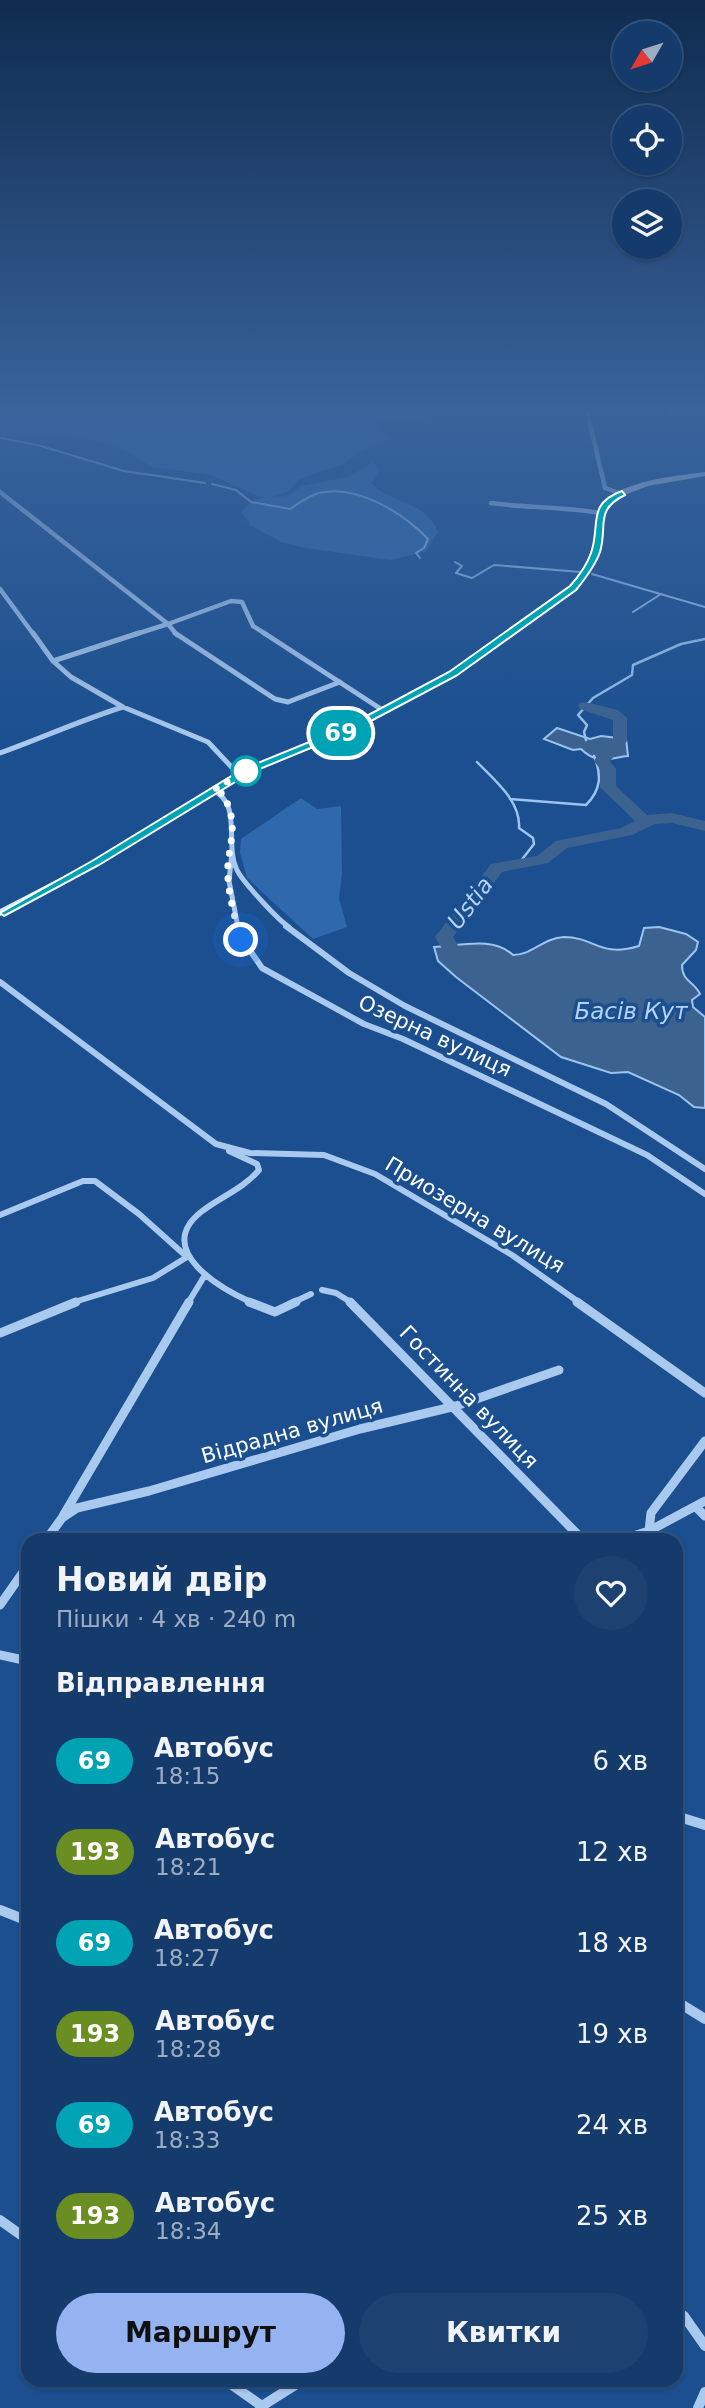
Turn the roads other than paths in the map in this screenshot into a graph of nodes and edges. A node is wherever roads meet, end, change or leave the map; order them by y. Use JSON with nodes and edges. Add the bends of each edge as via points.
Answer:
{"nodes":[{"id":1,"x":35,"y":519,"type":"edge"},
{"id":2,"x":599,"y":519,"type":"edge"},
{"id":3,"x":0,"y":589,"type":"edge"},
{"id":4,"x":168,"y":624,"type":"junction"},
{"id":5,"x":53,"y":661,"type":"junction"},
{"id":6,"x":340,"y":681,"type":"junction"},
{"id":7,"x":123,"y":707,"type":"junction"},
{"id":8,"x":384,"y":711,"type":"junction"},
{"id":9,"x":0,"y":753,"type":"edge"},
{"id":10,"x":239,"y":775,"type":"junction"},
{"id":11,"x":213,"y":790,"type":"junction"},
{"id":12,"x":232,"y":851,"type":"junction"},
{"id":13,"x":0,"y":913,"type":"edge"},
{"id":14,"x":0,"y":982,"type":"edge"},
{"id":15,"x":216,"y":1144,"type":"junction"},
{"id":16,"x":705,"y":1169,"type":"edge"},
{"id":17,"x":705,"y":1194,"type":"edge"},
{"id":18,"x":0,"y":1216,"type":"edge"},
{"id":19,"x":187,"y":1258,"type":"junction"},
{"id":20,"x":205,"y":1275,"type":"junction"},
{"id":21,"x":322,"y":1290,"type":"dead end"},
{"id":22,"x":311,"y":1294,"type":"dead end"},
{"id":23,"x":0,"y":1333,"type":"edge"},
{"id":24,"x":559,"y":1370,"type":"dead end"},
{"id":25,"x":705,"y":1393,"type":"edge"},
{"id":26,"x":456,"y":1406,"type":"junction"},
{"id":27,"x":705,"y":1441,"type":"edge"},
{"id":28,"x":705,"y":1501,"type":"edge"},
{"id":29,"x":696,"y":1507,"type":"junction"},
{"id":30,"x":705,"y":1516,"type":"edge"},
{"id":31,"x":62,"y":1518,"type":"junction"},
{"id":32,"x":649,"y":1531,"type":"junction"},
{"id":33,"x":51,"y":1533,"type":"edge"},
{"id":34,"x":576,"y":1533,"type":"edge"},
{"id":35,"x":643,"y":1533,"type":"edge"},
{"id":36,"x":21,"y":1575,"type":"edge"},
{"id":37,"x":0,"y":1605,"type":"edge"},
{"id":38,"x":0,"y":1655,"type":"edge"},
{"id":39,"x":21,"y":1660,"type":"edge"},
{"id":40,"x":683,"y":1818,"type":"edge"},
{"id":41,"x":705,"y":1825,"type":"edge"},
{"id":42,"x":0,"y":1910,"type":"edge"},
{"id":43,"x":21,"y":1918,"type":"edge"},
{"id":44,"x":683,"y":2005,"type":"edge"},
{"id":45,"x":705,"y":2019,"type":"edge"},
{"id":46,"x":0,"y":2220,"type":"edge"},
{"id":47,"x":21,"y":2235,"type":"edge"},
{"id":48,"x":683,"y":2315,"type":"edge"},
{"id":49,"x":705,"y":2346,"type":"edge"},
{"id":50,"x":235,"y":2387,"type":"edge"},
{"id":51,"x":292,"y":2387,"type":"edge"},
{"id":52,"x":705,"y":2392,"type":"edge"},
{"id":53,"x":261,"y":2407,"type":"edge"},
{"id":54,"x":698,"y":2408,"type":"edge"}],
"edges":[{"from":1,"to":4,"type":"street"},
{"from":2,"to":8,"type":"main road","via":[[596,552],[573,588],[453,674]]},
{"from":3,"to":5,"type":"street"},
{"from":4,"to":5,"type":"street"},
{"from":4,"to":6,"type":"street","via":[[179,638],[275,699],[288,702]]},
{"from":4,"to":6,"type":"street","via":[[231,601],[242,602],[253,626]]},
{"from":5,"to":7,"type":"street"},
{"from":6,"to":8,"type":"street"},
{"from":7,"to":9,"type":"street"},
{"from":7,"to":10,"type":"street","via":[[208,742],[220,750],[230,771]]},
{"from":8,"to":10,"type":"main road"},
{"from":10,"to":11,"type":"main road"},
{"from":11,"to":12,"type":"street","name":"Озерна вулиця","via":[[223,794],[231,813]]},
{"from":11,"to":13,"type":"main road","via":[[96,863]]},
{"from":12,"to":16,"type":"street","via":[[237,872],[263,903],[349,973],[405,1006],[606,1104]]},
{"from":12,"to":17,"type":"street","name":"Озерна вулиця","via":[[228,863],[233,912],[241,940],[262,968],[364,1024],[647,1155]]},
{"from":14,"to":15,"type":"street","name":"Приозерна вулиця"},
{"from":15,"to":19,"type":"street","via":[[260,1167],[246,1183],[188,1226]]},
{"from":15,"to":25,"type":"street","name":"Приозерна вулиця","via":[[250,1153],[324,1155],[375,1174],[523,1262]]},
{"from":18,"to":19,"type":"street","via":[[83,1181],[95,1181]]},
{"from":19,"to":20,"type":"street"},
{"from":19,"to":23,"type":"street","via":[[156,1277],[85,1298]]},
{"from":20,"to":22,"type":"street","via":[[250,1303],[275,1312]]},
{"from":20,"to":31,"type":"street"},
{"from":21,"to":26,"type":"street","name":"Гостинна вулиця","via":[[340,1295],[372,1322]]},
{"from":24,"to":26,"type":"street","name":"Відрадна вулиця"},
{"from":26,"to":31,"type":"street","name":"Відрадна вулиця","via":[[76,1508]]},
{"from":26,"to":34,"type":"street","name":"Гостинна вулиця"},
{"from":27,"to":32,"type":"street","via":[[651,1513]]},
{"from":28,"to":29,"type":"street"},
{"from":29,"to":30,"type":"street"},
{"from":29,"to":32,"type":"street"},
{"from":31,"to":33,"type":"street","name":"Відрадна вулиця"},
{"from":32,"to":35,"type":"street"},
{"from":36,"to":37,"type":"street"},
{"from":38,"to":39,"type":"street"},
{"from":40,"to":41,"type":"street"},
{"from":42,"to":43,"type":"street"},
{"from":44,"to":45,"type":"street"},
{"from":46,"to":47,"type":"street"},
{"from":48,"to":49,"type":"street"},
{"from":50,"to":53,"type":"street"},
{"from":51,"to":53,"type":"street"},
{"from":52,"to":54,"type":"street"}]}
